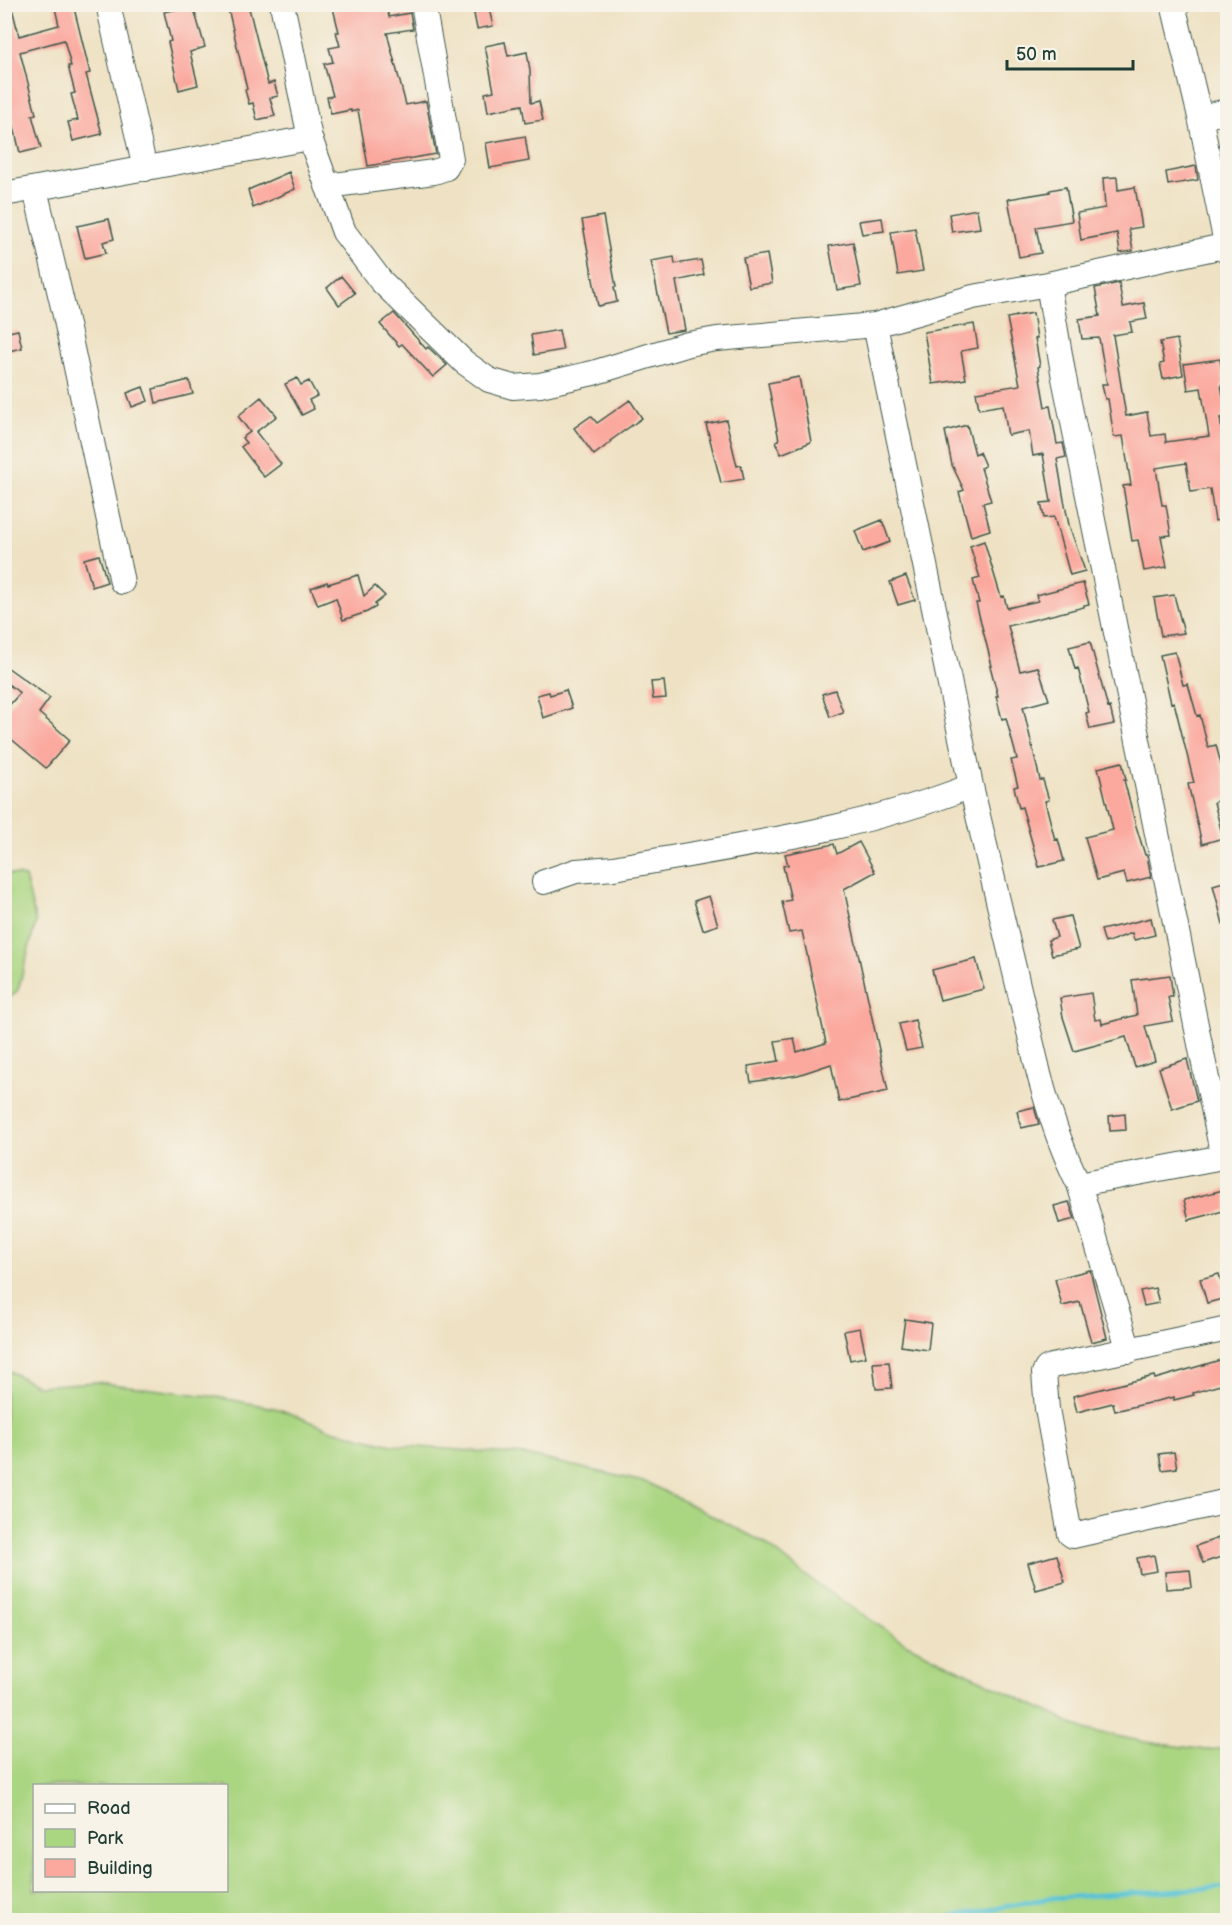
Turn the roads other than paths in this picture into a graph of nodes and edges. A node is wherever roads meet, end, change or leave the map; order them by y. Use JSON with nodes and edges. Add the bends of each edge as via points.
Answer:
{"nodes":[{"id":1,"x":108,"y":4,"type":"edge"},
{"id":2,"x":282,"y":4,"type":"edge"},
{"id":3,"x":423,"y":4,"type":"edge"},
{"id":4,"x":1173,"y":4,"type":"edge"},
{"id":5,"x":1227,"y":111,"type":"edge"},
{"id":6,"x":1200,"y":117,"type":"junction"},
{"id":7,"x":310,"y":138,"type":"junction"},
{"id":8,"x":145,"y":169,"type":"junction"},
{"id":9,"x":327,"y":186,"type":"junction"},
{"id":10,"x":35,"y":189,"type":"junction"},
{"id":11,"x":4,"y":194,"type":"edge"},
{"id":12,"x":1227,"y":248,"type":"edge"},
{"id":13,"x":1048,"y":284,"type":"junction"},
{"id":14,"x":875,"y":325,"type":"junction"},
{"id":15,"x":122,"y":582,"type":"dead end"},
{"id":16,"x":970,"y":786,"type":"junction"},
{"id":17,"x":544,"y":882,"type":"dead end"},
{"id":18,"x":1225,"y":1156,"type":"edge"},
{"id":19,"x":1079,"y":1184,"type":"junction"},
{"id":20,"x":1227,"y":1329,"type":"edge"},
{"id":21,"x":1129,"y":1352,"type":"junction"},
{"id":22,"x":1227,"y":1501,"type":"edge"}],
"edges":[{"from":1,"to":8,"type":"street"},
{"from":2,"to":7,"type":"street"},
{"from":3,"to":9,"type":"street","via":[[451,159],[446,168],[434,172]]},
{"from":4,"to":6,"type":"street"},
{"from":5,"to":6,"type":"street"},
{"from":6,"to":12,"type":"street"},
{"from":7,"to":8,"type":"street"},
{"from":7,"to":9,"type":"street"},
{"from":8,"to":10,"type":"street"},
{"from":9,"to":14,"type":"street","via":[[344,231],[381,281],[464,362],[489,380],[513,387],[592,373],[679,346],[717,339]]},
{"from":10,"to":11,"type":"street"},
{"from":10,"to":15,"type":"street"},
{"from":12,"to":13,"type":"street"},
{"from":13,"to":14,"type":"street","via":[[973,297]]},
{"from":13,"to":18,"type":"street"},
{"from":14,"to":16,"type":"street"},
{"from":16,"to":17,"type":"street","via":[[857,822],[614,868],[576,871]]},
{"from":16,"to":19,"type":"street","via":[[1046,1100]]},
{"from":18,"to":19,"type":"street"},
{"from":19,"to":21,"type":"street"},
{"from":20,"to":21,"type":"street"},
{"from":21,"to":22,"type":"street","via":[[1052,1366],[1044,1372],[1070,1534]]}]}
